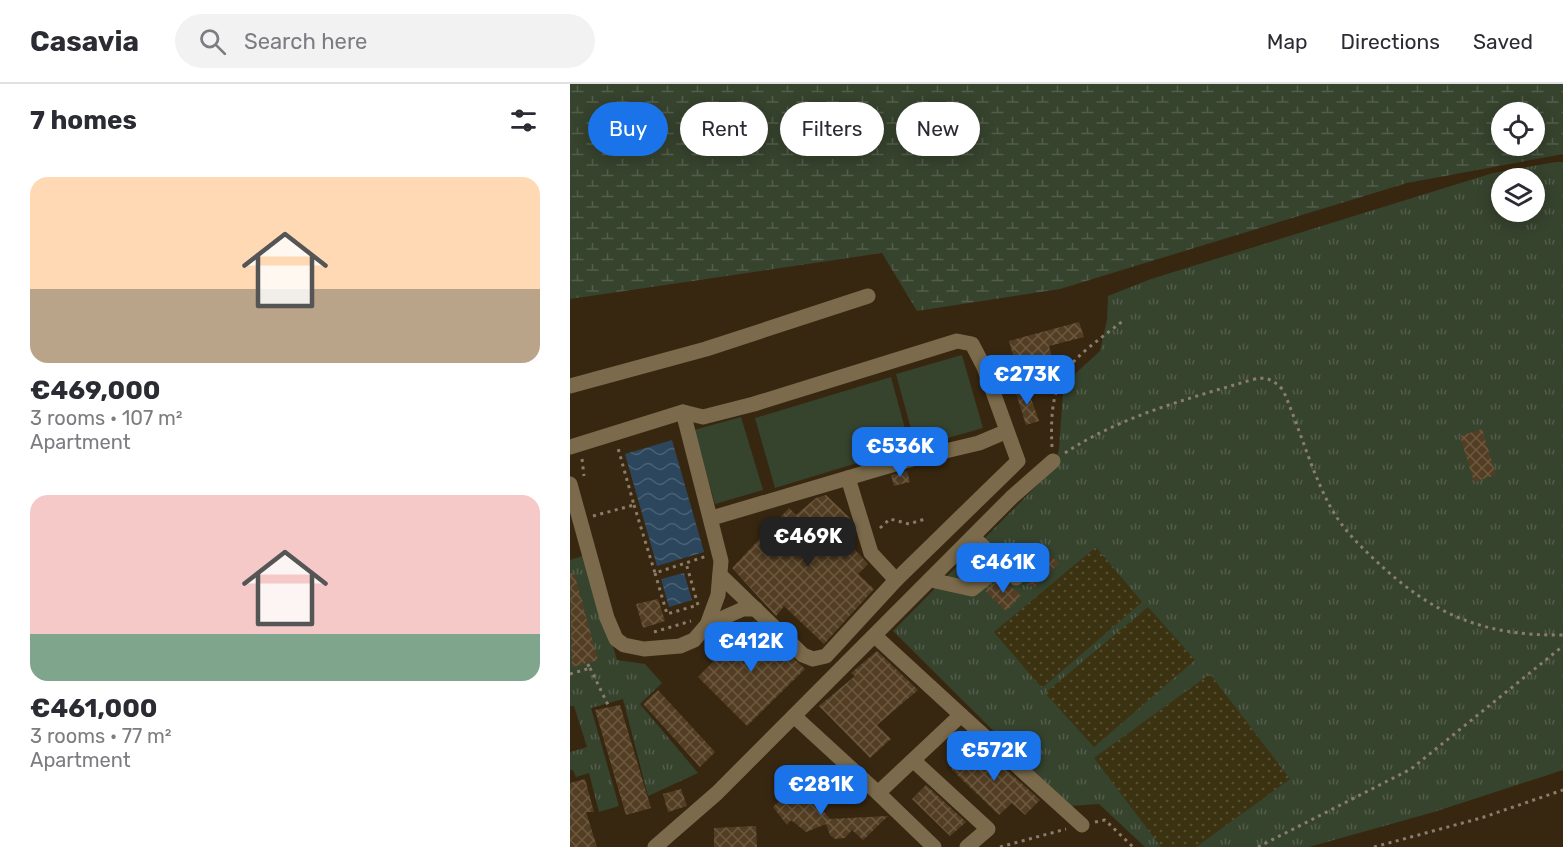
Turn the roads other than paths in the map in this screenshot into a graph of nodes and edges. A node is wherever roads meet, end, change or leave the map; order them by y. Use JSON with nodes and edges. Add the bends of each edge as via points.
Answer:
{"nodes":[{"id":1,"x":868,"y":296,"type":"dead end"},
{"id":2,"x":570,"y":386,"type":"edge"},
{"id":3,"x":683,"y":412,"type":"junction"},
{"id":4,"x":1005,"y":432,"type":"junction"},
{"id":5,"x":577,"y":445,"type":"edge"},
{"id":6,"x":1053,"y":461,"type":"road end"},
{"id":7,"x":848,"y":478,"type":"junction"},
{"id":8,"x":570,"y":484,"type":"edge"},
{"id":9,"x":712,"y":518,"type":"junction"},
{"id":10,"x":582,"y":525,"type":"edge"},
{"id":11,"x":973,"y":537,"type":"junction"},
{"id":12,"x":997,"y":562,"type":"junction"},
{"id":13,"x":720,"y":575,"type":"junction"},
{"id":14,"x":1016,"y":578,"type":"dead end"},
{"id":15,"x":896,"y":580,"type":"junction"},
{"id":16,"x":931,"y":580,"type":"junction"},
{"id":17,"x":756,"y":609,"type":"junction"},
{"id":18,"x":708,"y":621,"type":"junction"},
{"id":19,"x":875,"y":636,"type":"junction"},
{"id":20,"x":961,"y":715,"type":"junction"},
{"id":21,"x":794,"y":716,"type":"junction"},
{"id":22,"x":914,"y":761,"type":"junction"},
{"id":23,"x":878,"y":793,"type":"junction"},
{"id":24,"x":1082,"y":825,"type":"dead end"},
{"id":25,"x":655,"y":847,"type":"edge"},
{"id":26,"x":934,"y":847,"type":"edge"},
{"id":27,"x":967,"y":847,"type":"edge"}],
"edges":[{"from":1,"to":2,"type":"street","via":[[706,349]]},
{"from":3,"to":4,"type":"street","via":[[703,417],[754,404],[957,341],[972,345],[980,360]]},
{"from":3,"to":5,"type":"street"},
{"from":3,"to":9,"type":"street"},
{"from":4,"to":7,"type":"street","via":[[979,443]]},
{"from":4,"to":15,"type":"street","via":[[1018,461]]},
{"from":6,"to":11,"type":"street"},
{"from":7,"to":9,"type":"street"},
{"from":7,"to":15,"type":"street","via":[[871,553]]},
{"from":8,"to":10,"type":"street"},
{"from":9,"to":13,"type":"street"},
{"from":10,"to":18,"type":"street","via":[[606,618],[616,639],[635,648],[663,649],[694,640]]},
{"from":11,"to":12,"type":"street"},
{"from":11,"to":16,"type":"street"},
{"from":12,"to":14,"type":"street"},
{"from":12,"to":16,"type":"street","via":[[991,574],[972,589]]},
{"from":13,"to":17,"type":"street"},
{"from":13,"to":18,"type":"street","via":[[718,595]]},
{"from":15,"to":17,"type":"street","via":[[826,656],[813,659],[803,655]]},
{"from":16,"to":19,"type":"street"},
{"from":17,"to":18,"type":"street","via":[[743,609]]},
{"from":19,"to":20,"type":"street"},
{"from":19,"to":21,"type":"street"},
{"from":20,"to":22,"type":"street"},
{"from":20,"to":24,"type":"street"},
{"from":21,"to":23,"type":"street"},
{"from":21,"to":25,"type":"street","via":[[717,793]]},
{"from":22,"to":23,"type":"street"},
{"from":22,"to":27,"type":"street","via":[[988,830]]},
{"from":23,"to":26,"type":"street"}]}
